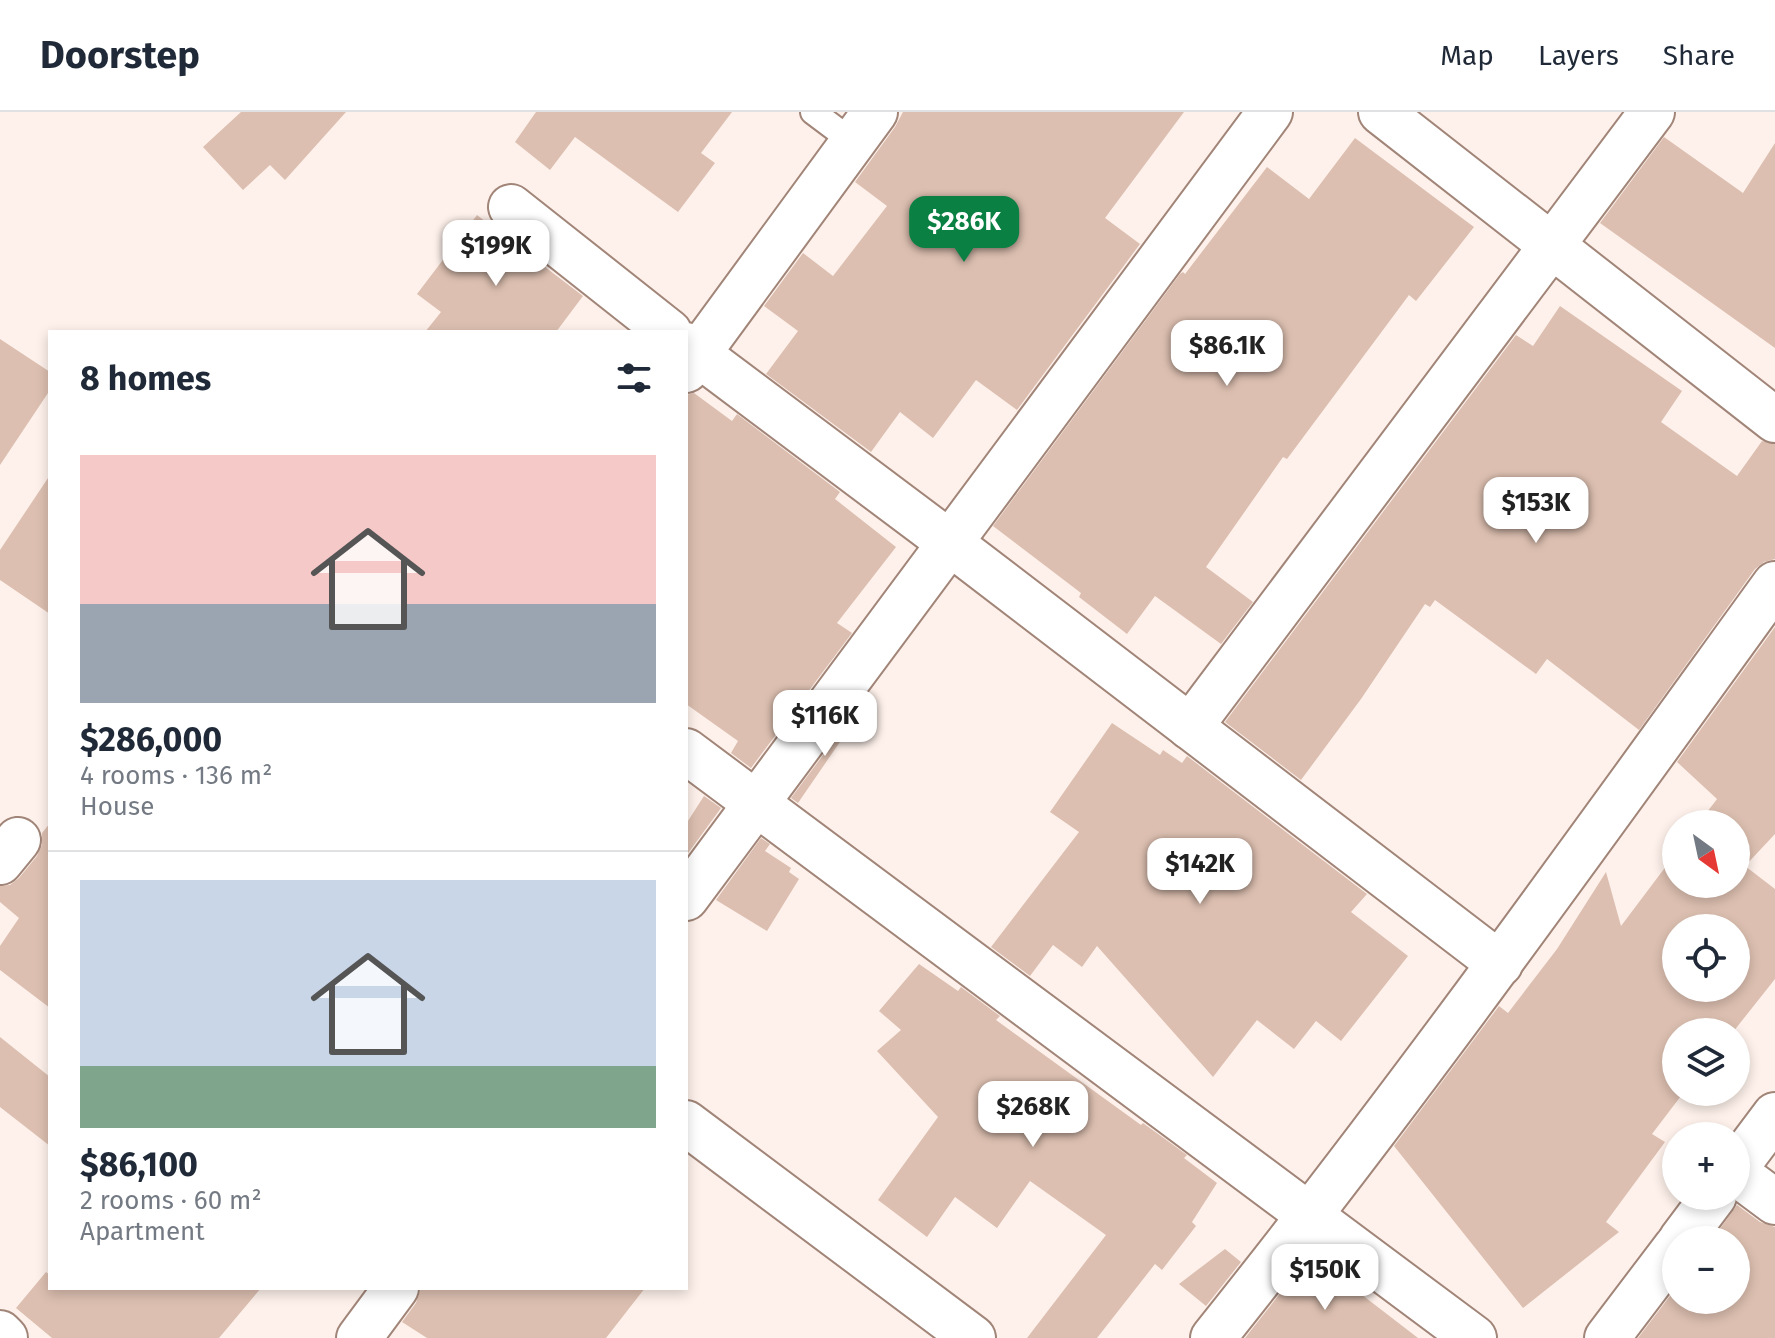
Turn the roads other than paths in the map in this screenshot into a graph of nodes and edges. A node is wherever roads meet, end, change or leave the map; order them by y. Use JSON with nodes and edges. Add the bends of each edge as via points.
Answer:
{"nodes":[{"id":1,"x":813,"y":112,"type":"edge"},
{"id":2,"x":1270,"y":112,"type":"edge"},
{"id":3,"x":1381,"y":112,"type":"edge"},
{"id":4,"x":1652,"y":112,"type":"edge"},
{"id":5,"x":864,"y":127,"type":"edge"},
{"id":6,"x":511,"y":207,"type":"dead end"},
{"id":7,"x":1551,"y":245,"type":"junction"},
{"id":8,"x":661,"y":330,"type":"edge"},
{"id":9,"x":688,"y":346,"type":"edge"},
{"id":10,"x":688,"y":352,"type":"edge"},
{"id":11,"x":1775,"y":420,"type":"edge"},
{"id":12,"x":950,"y":543,"type":"junction"},
{"id":13,"x":1775,"y":584,"type":"edge"},
{"id":14,"x":1190,"y":727,"type":"junction"},
{"id":15,"x":688,"y":753,"type":"edge"},
{"id":16,"x":756,"y":804,"type":"junction"},
{"id":17,"x":688,"y":895,"type":"edge"},
{"id":18,"x":1500,"y":964,"type":"junction"},
{"id":19,"x":1775,"y":1115,"type":"edge"},
{"id":20,"x":688,"y":1124,"type":"edge"},
{"id":21,"x":1750,"y":1150,"type":"edge"},
{"id":22,"x":1750,"y":1181,"type":"edge"},
{"id":23,"x":1775,"y":1202,"type":"edge"},
{"id":24,"x":1311,"y":1216,"type":"junction"},
{"id":25,"x":1662,"y":1265,"type":"edge"},
{"id":26,"x":395,"y":1290,"type":"edge"},
{"id":27,"x":0,"y":1333,"type":"edge"},
{"id":28,"x":5,"y":1338,"type":"edge"},
{"id":29,"x":359,"y":1338,"type":"edge"},
{"id":30,"x":973,"y":1338,"type":"edge"},
{"id":31,"x":1213,"y":1338,"type":"edge"},
{"id":32,"x":1474,"y":1338,"type":"edge"},
{"id":33,"x":1607,"y":1338,"type":"edge"}],
"edges":[{"from":1,"to":5,"type":"lane"},
{"from":2,"to":12,"type":"street"},
{"from":3,"to":7,"type":"street"},
{"from":4,"to":7,"type":"street"},
{"from":5,"to":9,"type":"street"},
{"from":6,"to":8,"type":"street"},
{"from":7,"to":11,"type":"street"},
{"from":7,"to":14,"type":"street"},
{"from":10,"to":12,"type":"street"},
{"from":12,"to":14,"type":"street"},
{"from":12,"to":16,"type":"street"},
{"from":13,"to":18,"type":"street"},
{"from":14,"to":18,"type":"street"},
{"from":15,"to":16,"type":"street"},
{"from":16,"to":17,"type":"street"},
{"from":16,"to":24,"type":"street"},
{"from":18,"to":24,"type":"street"},
{"from":19,"to":21,"type":"street"},
{"from":20,"to":30,"type":"street"},
{"from":22,"to":23,"type":"street"},
{"from":24,"to":31,"type":"street"},
{"from":24,"to":32,"type":"street"},
{"from":25,"to":33,"type":"street"},
{"from":26,"to":29,"type":"street"},
{"from":27,"to":28,"type":"street"}]}
